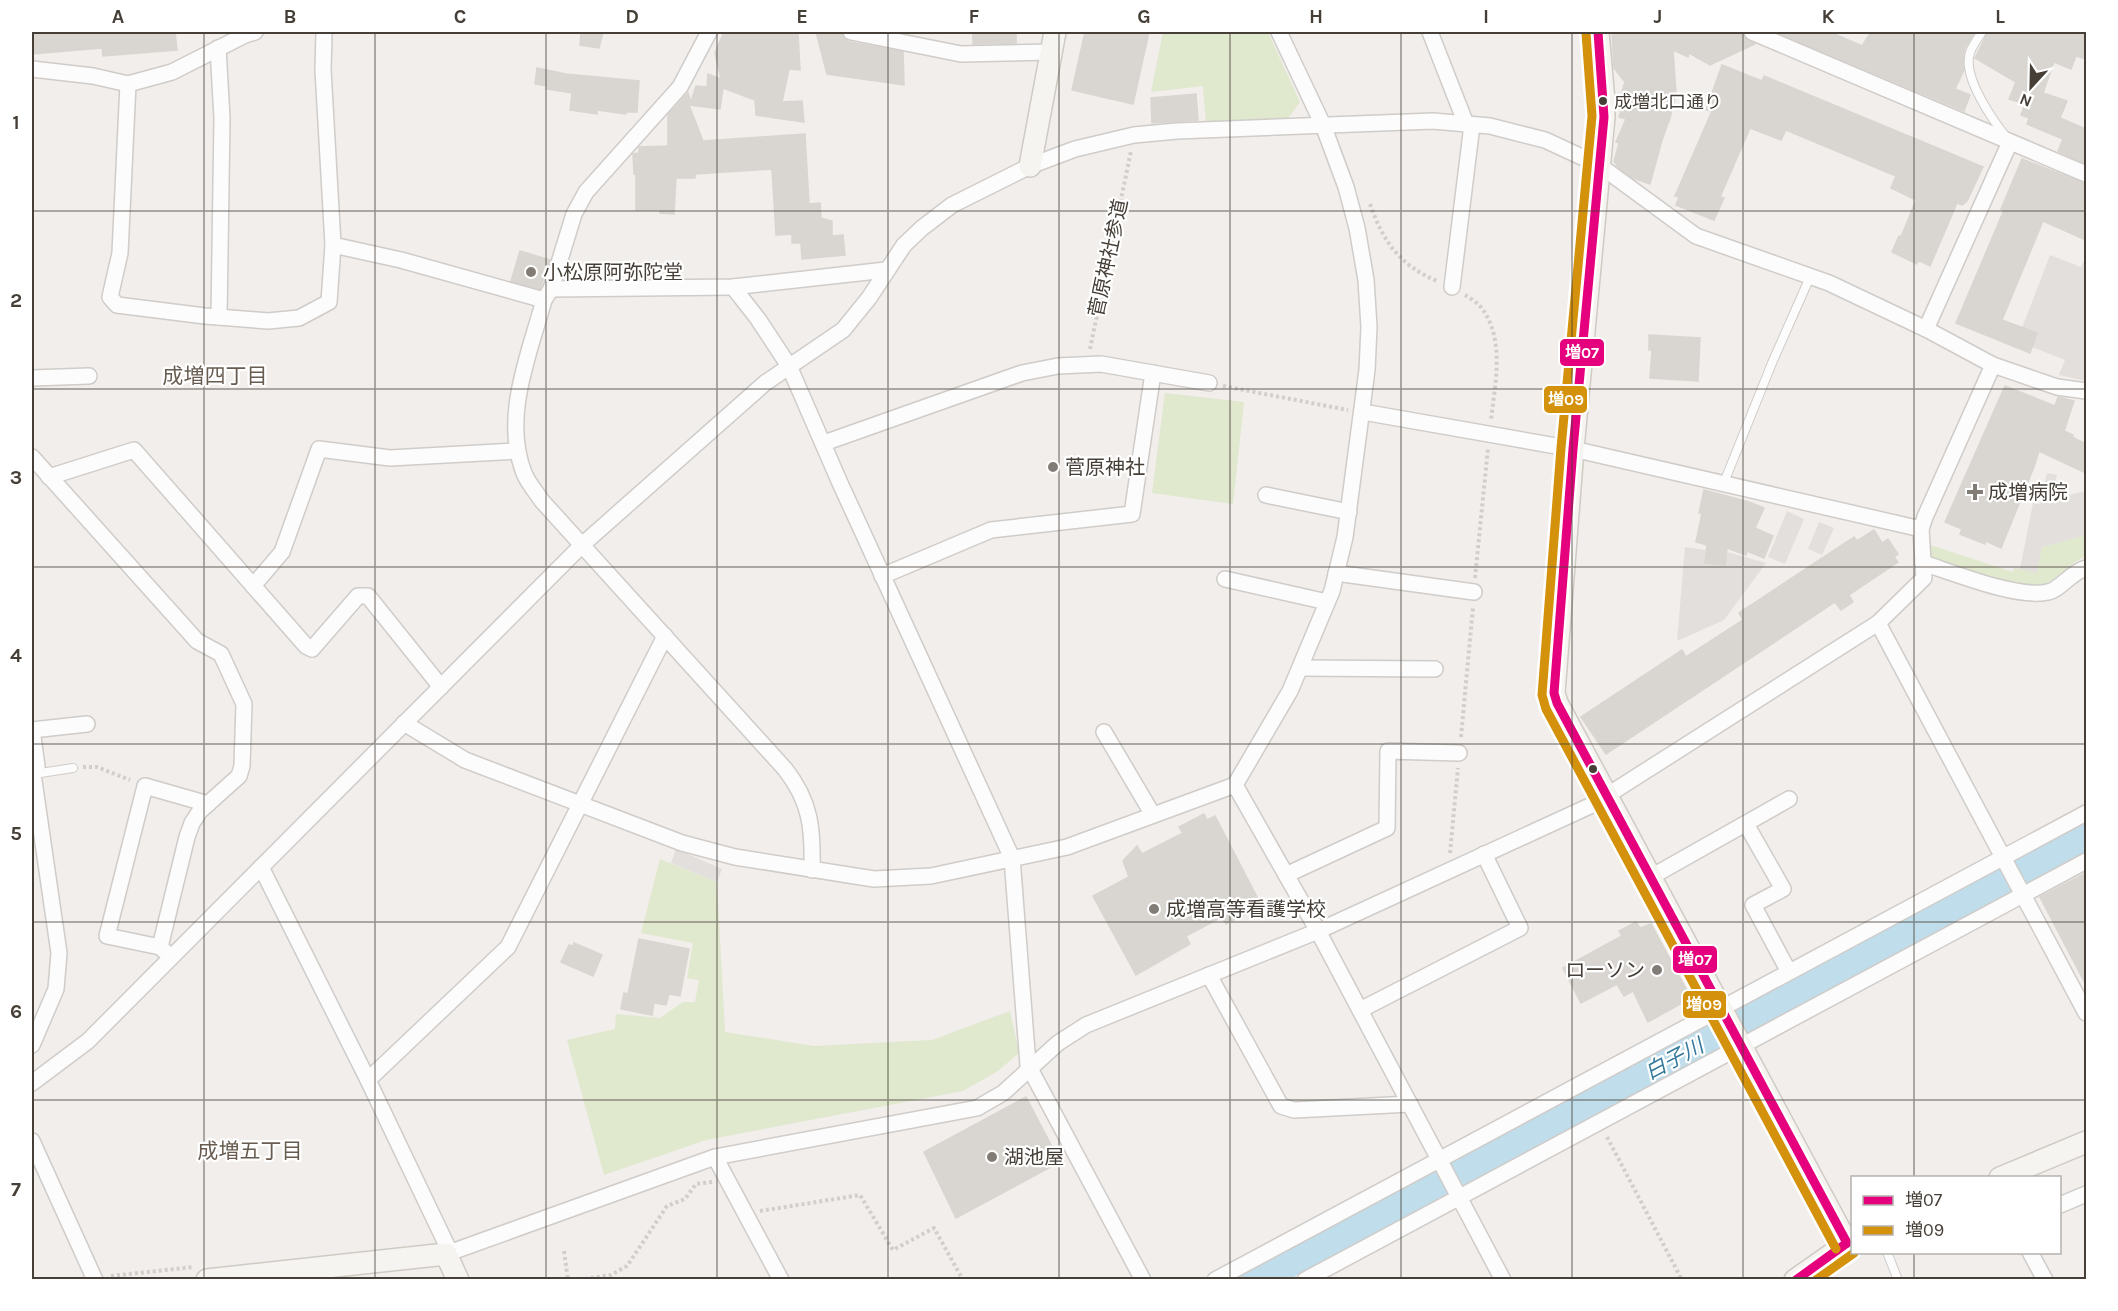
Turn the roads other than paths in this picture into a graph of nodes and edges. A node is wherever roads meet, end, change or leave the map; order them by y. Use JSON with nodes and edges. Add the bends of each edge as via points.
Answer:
{"nodes":[{"id":1,"x":255,"y":32,"type":"edge"},
{"id":2,"x":324,"y":32,"type":"edge"},
{"id":3,"x":710,"y":32,"type":"edge"},
{"id":4,"x":851,"y":32,"type":"edge"},
{"id":5,"x":1279,"y":32,"type":"edge"},
{"id":6,"x":1430,"y":32,"type":"edge"},
{"id":7,"x":1599,"y":32,"type":"edge"},
{"id":8,"x":1752,"y":32,"type":"edge"},
{"id":9,"x":1982,"y":32,"type":"edge"},
{"id":10,"x":885,"y":35,"type":"edge"},
{"id":11,"x":1053,"y":42,"type":"edge"},
{"id":12,"x":218,"y":48,"type":"junction"},
{"id":13,"x":32,"y":69,"type":"edge"},
{"id":14,"x":128,"y":84,"type":"junction"},
{"id":15,"x":1469,"y":124,"type":"junction"},
{"id":16,"x":1323,"y":125,"type":"junction"},
{"id":17,"x":2010,"y":142,"type":"junction"},
{"id":18,"x":1599,"y":165,"type":"junction"},
{"id":19,"x":1030,"y":166,"type":"junction"},
{"id":20,"x":2086,"y":174,"type":"edge"},
{"id":21,"x":333,"y":245,"type":"junction"},
{"id":22,"x":886,"y":270,"type":"junction"},
{"id":23,"x":1810,"y":277,"type":"junction"},
{"id":24,"x":1452,"y":286,"type":"dead end"},
{"id":25,"x":733,"y":287,"type":"junction"},
{"id":26,"x":548,"y":295,"type":"junction"},
{"id":27,"x":219,"y":317,"type":"junction"},
{"id":28,"x":1926,"y":329,"type":"junction"},
{"id":29,"x":1994,"y":365,"type":"junction"},
{"id":30,"x":789,"y":366,"type":"junction"},
{"id":31,"x":1153,"y":373,"type":"junction"},
{"id":32,"x":89,"y":376,"type":"dead end"},
{"id":33,"x":32,"y":378,"type":"edge"},
{"id":34,"x":1209,"y":383,"type":"road end"},
{"id":35,"x":2086,"y":391,"type":"edge"},
{"id":36,"x":1359,"y":412,"type":"junction"},
{"id":37,"x":824,"y":443,"type":"junction"},
{"id":38,"x":1573,"y":449,"type":"junction"},
{"id":39,"x":517,"y":451,"type":"junction"},
{"id":40,"x":32,"y":458,"type":"edge"},
{"id":41,"x":41,"y":474,"type":"edge"},
{"id":42,"x":1723,"y":485,"type":"junction"},
{"id":43,"x":1266,"y":495,"type":"dead end"},
{"id":44,"x":1349,"y":512,"type":"junction"},
{"id":45,"x":1921,"y":528,"type":"junction"},
{"id":46,"x":582,"y":546,"type":"junction"},
{"id":47,"x":1923,"y":563,"type":"junction"},
{"id":48,"x":2086,"y":568,"type":"edge"},
{"id":49,"x":1336,"y":573,"type":"junction"},
{"id":50,"x":882,"y":576,"type":"junction"},
{"id":51,"x":1225,"y":579,"type":"dead end"},
{"id":52,"x":253,"y":586,"type":"junction"},
{"id":53,"x":1474,"y":592,"type":"dead end"},
{"id":54,"x":1327,"y":602,"type":"junction"},
{"id":55,"x":1878,"y":623,"type":"junction"},
{"id":56,"x":665,"y":636,"type":"junction"},
{"id":57,"x":1300,"y":668,"type":"junction"},
{"id":58,"x":1435,"y":669,"type":"dead end"},
{"id":59,"x":441,"y":687,"type":"junction"},
{"id":60,"x":404,"y":723,"type":"junction"},
{"id":61,"x":87,"y":724,"type":"dead end"},
{"id":62,"x":1104,"y":732,"type":"dead end"},
{"id":63,"x":1459,"y":753,"type":"dead end"},
{"id":64,"x":73,"y":768,"type":"road end"},
{"id":65,"x":32,"y":774,"type":"edge"},
{"id":66,"x":1235,"y":785,"type":"junction"},
{"id":67,"x":1607,"y":796,"type":"junction"},
{"id":68,"x":1790,"y":799,"type":"dead end"},
{"id":69,"x":208,"y":804,"type":"junction"},
{"id":70,"x":581,"y":805,"type":"junction"},
{"id":71,"x":2086,"y":813,"type":"edge"},
{"id":72,"x":1153,"y":815,"type":"junction"},
{"id":73,"x":1746,"y":824,"type":"junction"},
{"id":74,"x":1484,"y":854,"type":"junction"},
{"id":75,"x":1012,"y":858,"type":"junction"},
{"id":76,"x":2004,"y":860,"type":"junction"},
{"id":77,"x":2086,"y":861,"type":"edge"},
{"id":78,"x":261,"y":867,"type":"junction"},
{"id":79,"x":812,"y":870,"type":"junction"},
{"id":80,"x":1286,"y":874,"type":"junction"},
{"id":81,"x":1651,"y":877,"type":"junction"},
{"id":82,"x":2021,"y":892,"type":"junction"},
{"id":83,"x":1318,"y":931,"type":"junction"},
{"id":84,"x":165,"y":952,"type":"junction"},
{"id":85,"x":1789,"y":972,"type":"junction"},
{"id":86,"x":1209,"y":975,"type":"junction"},
{"id":87,"x":1360,"y":1010,"type":"junction"},
{"id":88,"x":1722,"y":1011,"type":"junction"},
{"id":89,"x":2086,"y":1012,"type":"edge"},
{"id":90,"x":1739,"y":1043,"type":"junction"},
{"id":91,"x":32,"y":1046,"type":"edge"},
{"id":92,"x":1030,"y":1069,"type":"junction"},
{"id":93,"x":368,"y":1080,"type":"junction"},
{"id":94,"x":32,"y":1083,"type":"edge"},
{"id":95,"x":1410,"y":1104,"type":"junction"},
{"id":96,"x":32,"y":1141,"type":"edge"},
{"id":97,"x":2086,"y":1142,"type":"edge"},
{"id":98,"x":715,"y":1157,"type":"junction"},
{"id":99,"x":1440,"y":1160,"type":"junction"},
{"id":100,"x":2005,"y":1176,"type":"edge"},
{"id":101,"x":2086,"y":1194,"type":"edge"},
{"id":102,"x":1458,"y":1195,"type":"junction"},
{"id":103,"x":2061,"y":1205,"type":"edge"},
{"id":104,"x":1850,"y":1242,"type":"edge"},
{"id":105,"x":448,"y":1253,"type":"junction"},
{"id":106,"x":1888,"y":1254,"type":"edge"},
{"id":107,"x":2031,"y":1254,"type":"edge"},
{"id":108,"x":203,"y":1273,"type":"edge"},
{"id":109,"x":95,"y":1278,"type":"edge"},
{"id":110,"x":458,"y":1280,"type":"edge"},
{"id":111,"x":781,"y":1280,"type":"edge"},
{"id":112,"x":1143,"y":1280,"type":"edge"},
{"id":113,"x":1215,"y":1280,"type":"edge"},
{"id":114,"x":1305,"y":1280,"type":"edge"},
{"id":115,"x":1503,"y":1280,"type":"edge"},
{"id":116,"x":1795,"y":1280,"type":"edge"},
{"id":117,"x":1898,"y":1280,"type":"edge"},
{"id":118,"x":2045,"y":1280,"type":"edge"}],
"edges":[{"from":1,"to":12,"type":"street"},
{"from":2,"to":21,"type":"street"},
{"from":3,"to":26,"type":"street","via":[[681,87],[586,192],[574,214]]},
{"from":4,"to":10,"type":"street"},
{"from":5,"to":16,"type":"street"},
{"from":6,"to":15,"type":"street"},
{"from":7,"to":18,"type":"street","via":[[1604,101]]},
{"from":8,"to":17,"type":"street"},
{"from":9,"to":17,"type":"lane","via":[[1968,58],[1970,75]]},
{"from":10,"to":11,"type":"street","via":[[961,54]]},
{"from":11,"to":19,"type":"street"},
{"from":12,"to":14,"type":"street","via":[[172,72]]},
{"from":12,"to":27,"type":"street","via":[[222,118]]},
{"from":13,"to":14,"type":"street"},
{"from":14,"to":27,"type":"street","via":[[120,253],[110,297],[117,305]]},
{"from":15,"to":16,"type":"street","via":[[1433,121]]},
{"from":15,"to":18,"type":"street","via":[[1545,140]]},
{"from":15,"to":24,"type":"street"},
{"from":16,"to":19,"type":"street","via":[[1134,135],[1076,149]]},
{"from":16,"to":36,"type":"street","via":[[1346,187],[1366,280],[1369,327]]},
{"from":17,"to":20,"type":"street"},
{"from":17,"to":28,"type":"street"},
{"from":18,"to":23,"type":"street","via":[[1696,236]]},
{"from":18,"to":38,"type":"street"},
{"from":19,"to":22,"type":"street","via":[[952,205],[904,245]]},
{"from":21,"to":26,"type":"street"},
{"from":21,"to":27,"type":"street","via":[[329,302],[299,318],[268,321]]},
{"from":22,"to":25,"type":"street"},
{"from":22,"to":30,"type":"street","via":[[843,330]]},
{"from":23,"to":28,"type":"street"},
{"from":23,"to":42,"type":"lane"},
{"from":25,"to":26,"type":"street"},
{"from":25,"to":30,"type":"street"},
{"from":26,"to":39,"type":"street","via":[[520,385],[515,421]]},
{"from":28,"to":29,"type":"street"},
{"from":29,"to":35,"type":"street","via":[[2057,387]]},
{"from":29,"to":45,"type":"street"},
{"from":30,"to":37,"type":"street"},
{"from":30,"to":46,"type":"street"},
{"from":31,"to":34,"type":"street"},
{"from":31,"to":37,"type":"street","via":[[1101,364],[1022,373]]},
{"from":31,"to":50,"type":"street","via":[[1132,514],[991,530]]},
{"from":32,"to":33,"type":"street"},
{"from":36,"to":38,"type":"street"},
{"from":36,"to":44,"type":"street"},
{"from":37,"to":50,"type":"street"},
{"from":38,"to":42,"type":"street"},
{"from":38,"to":67,"type":"street","via":[[1554,693]]},
{"from":39,"to":46,"type":"street","via":[[524,475]]},
{"from":39,"to":52,"type":"street","via":[[390,458],[319,450],[282,552]]},
{"from":40,"to":41,"type":"street"},
{"from":41,"to":52,"type":"street","via":[[134,450]]},
{"from":41,"to":69,"type":"street","via":[[198,640],[221,654],[244,704],[242,765],[239,776]]},
{"from":42,"to":45,"type":"street"},
{"from":43,"to":44,"type":"street"},
{"from":44,"to":49,"type":"street"},
{"from":45,"to":47,"type":"street"},
{"from":46,"to":56,"type":"street"},
{"from":46,"to":59,"type":"street"},
{"from":47,"to":48,"type":"street","via":[[2014,592],[2038,594],[2052,592]]},
{"from":47,"to":55,"type":"street","via":[[1924,578]]},
{"from":49,"to":53,"type":"street"},
{"from":49,"to":54,"type":"street"},
{"from":50,"to":75,"type":"street"},
{"from":51,"to":54,"type":"street"},
{"from":52,"to":59,"type":"street","via":[[312,649],[358,596],[368,596]]},
{"from":54,"to":57,"type":"street"},
{"from":55,"to":67,"type":"street"},
{"from":55,"to":76,"type":"street"},
{"from":56,"to":70,"type":"street"},
{"from":56,"to":79,"type":"street","via":[[799,786],[807,807]]},
{"from":57,"to":58,"type":"street"},
{"from":57,"to":66,"type":"street"},
{"from":59,"to":60,"type":"street"},
{"from":60,"to":70,"type":"street","via":[[465,760]]},
{"from":60,"to":78,"type":"street"},
{"from":61,"to":65,"type":"street","via":[[33,730],[37,766]]},
{"from":62,"to":72,"type":"street"},
{"from":63,"to":80,"type":"street","via":[[1388,751],[1387,828]]},
{"from":64,"to":65,"type":"lane"},
{"from":65,"to":91,"type":"street","via":[[59,953],[56,989]]},
{"from":66,"to":72,"type":"street"},
{"from":66,"to":80,"type":"street"},
{"from":67,"to":74,"type":"street"},
{"from":67,"to":81,"type":"street"},
{"from":68,"to":73,"type":"street"},
{"from":69,"to":84,"type":"street","via":[[192,823],[187,837]]},
{"from":69,"to":84,"type":"street","via":[[142,785],[107,936]]},
{"from":70,"to":79,"type":"street","via":[[682,843]]},
{"from":70,"to":93,"type":"street","via":[[508,946]]},
{"from":71,"to":76,"type":"street"},
{"from":72,"to":75,"type":"street","via":[[1067,847]]},
{"from":73,"to":81,"type":"street"},
{"from":73,"to":85,"type":"street","via":[[1783,889],[1753,905]]},
{"from":74,"to":83,"type":"street"},
{"from":74,"to":87,"type":"street","via":[[1520,928]]},
{"from":75,"to":79,"type":"street","via":[[931,876],[874,879]]},
{"from":75,"to":92,"type":"street"},
{"from":76,"to":82,"type":"street"},
{"from":76,"to":85,"type":"street"},
{"from":77,"to":82,"type":"street"},
{"from":78,"to":84,"type":"street"},
{"from":78,"to":93,"type":"street"},
{"from":80,"to":83,"type":"street"},
{"from":81,"to":88,"type":"street"},
{"from":82,"to":89,"type":"street"},
{"from":82,"to":90,"type":"street"},
{"from":83,"to":86,"type":"street"},
{"from":83,"to":87,"type":"street"},
{"from":84,"to":94,"type":"street","via":[[88,1041]]},
{"from":85,"to":88,"type":"street"},
{"from":86,"to":92,"type":"street","via":[[1086,1025],[1058,1043]]},
{"from":86,"to":95,"type":"street","via":[[1281,1106],[1294,1110]]},
{"from":87,"to":95,"type":"street"},
{"from":88,"to":90,"type":"street"},
{"from":88,"to":99,"type":"street"},
{"from":90,"to":102,"type":"street"},
{"from":90,"to":104,"type":"street"},
{"from":92,"to":98,"type":"street","via":[[1003,1093],[977,1108]]},
{"from":92,"to":112,"type":"street"},
{"from":93,"to":105,"type":"street"},
{"from":95,"to":99,"type":"street"},
{"from":96,"to":109,"type":"street"},
{"from":97,"to":100,"type":"street"},
{"from":98,"to":105,"type":"street"},
{"from":98,"to":111,"type":"street"},
{"from":99,"to":102,"type":"street"},
{"from":99,"to":113,"type":"street"},
{"from":101,"to":103,"type":"street"},
{"from":102,"to":114,"type":"street"},
{"from":102,"to":115,"type":"street"},
{"from":104,"to":116,"type":"street"},
{"from":105,"to":108,"type":"street"},
{"from":105,"to":110,"type":"street"},
{"from":106,"to":117,"type":"lane"},
{"from":107,"to":118,"type":"street"}]}
